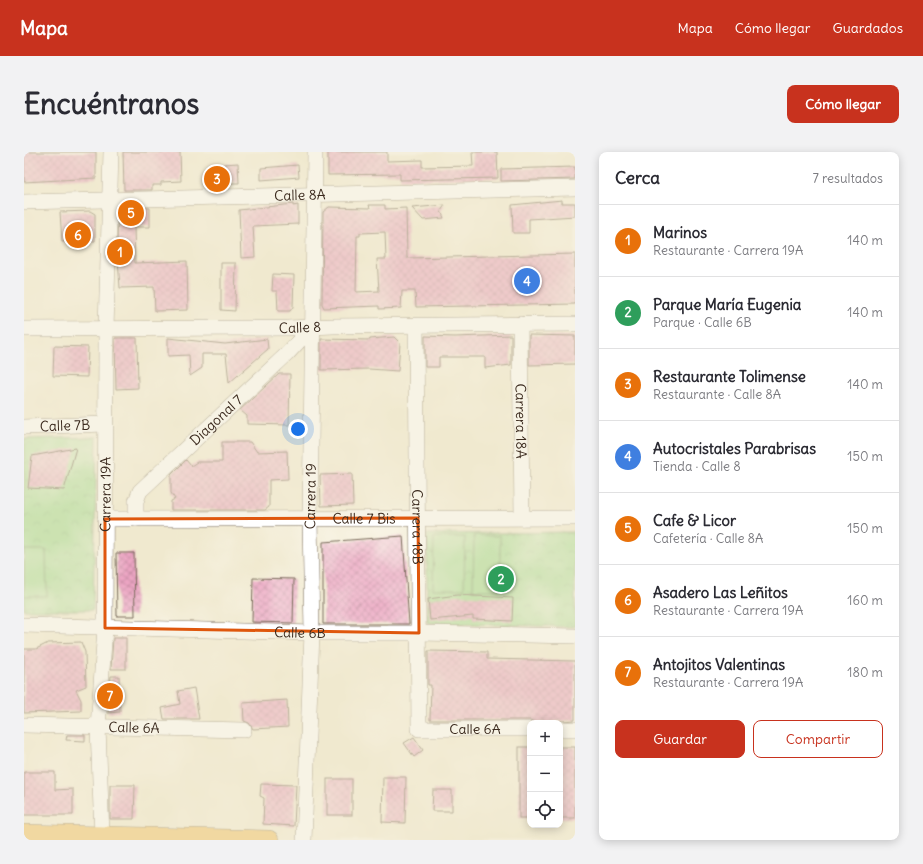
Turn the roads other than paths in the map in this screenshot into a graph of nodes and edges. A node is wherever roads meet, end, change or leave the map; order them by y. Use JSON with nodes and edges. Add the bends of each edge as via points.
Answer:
{"nodes":[{"id":1,"x":111,"y":152,"type":"edge"},
{"id":2,"x":315,"y":152,"type":"edge"},
{"id":3,"x":575,"y":188,"type":"edge"},
{"id":4,"x":316,"y":195,"type":"junction"},
{"id":5,"x":109,"y":200,"type":"junction"},
{"id":6,"x":24,"y":202,"type":"edge"},
{"id":7,"x":520,"y":324,"type":"junction"},
{"id":8,"x":575,"y":324,"type":"edge"},
{"id":9,"x":416,"y":326,"type":"junction"},
{"id":10,"x":312,"y":327,"type":"junction"},
{"id":11,"x":24,"y":329,"type":"edge"},
{"id":12,"x":106,"y":329,"type":"junction"},
{"id":13,"x":105,"y":424,"type":"junction"},
{"id":14,"x":24,"y":427,"type":"edge"},
{"id":15,"x":310,"y":518,"type":"junction"},
{"id":16,"x":418,"y":518,"type":"junction"},
{"id":17,"x":522,"y":518,"type":"junction"},
{"id":18,"x":575,"y":518,"type":"edge"},
{"id":19,"x":105,"y":519,"type":"junction"},
{"id":20,"x":136,"y":519,"type":"junction"},
{"id":21,"x":24,"y":625,"type":"edge"},
{"id":22,"x":105,"y":628,"type":"junction"},
{"id":23,"x":312,"y":633,"type":"junction"},
{"id":24,"x":419,"y":633,"type":"junction"},
{"id":25,"x":575,"y":636,"type":"edge"},
{"id":26,"x":24,"y":726,"type":"edge"},
{"id":27,"x":98,"y":727,"type":"junction"},
{"id":28,"x":419,"y":729,"type":"joint"},
{"id":29,"x":527,"y":729,"type":"edge"},
{"id":30,"x":563,"y":729,"type":"edge"},
{"id":31,"x":244,"y":730,"type":"dead end"},
{"id":32,"x":575,"y":730,"type":"edge"},
{"id":33,"x":24,"y":834,"type":"edge"},
{"id":34,"x":102,"y":836,"type":"junction"},
{"id":35,"x":269,"y":840,"type":"edge"},
{"id":36,"x":304,"y":840,"type":"edge"}],
"edges":[{"from":1,"to":5,"type":"street","name":"Carrera 19A"},
{"from":2,"to":4,"type":"street","name":"Carrera 19"},
{"from":3,"to":4,"type":"street","name":"Calle 8A"},
{"from":4,"to":5,"type":"street","name":"Calle 8A"},
{"from":4,"to":10,"type":"street","name":"Carrera 19"},
{"from":5,"to":6,"type":"street","name":"Calle 8A"},
{"from":5,"to":12,"type":"street","name":"Carrera 19A"},
{"from":7,"to":8,"type":"street","name":"Calle 8"},
{"from":7,"to":9,"type":"street","name":"Calle 8"},
{"from":7,"to":17,"type":"street","name":"Carrera 18A"},
{"from":9,"to":10,"type":"street","name":"Calle 8"},
{"from":9,"to":16,"type":"street","name":"Carrera 18B"},
{"from":10,"to":12,"type":"street","name":"Calle 8"},
{"from":10,"to":15,"type":"street","name":"Carrera 19"},
{"from":10,"to":20,"type":"street","name":"Diagonal 7","via":[[140,491],[136,501]]},
{"from":11,"to":12,"type":"street","name":"Calle 8"},
{"from":12,"to":13,"type":"street","name":"Carrera 19A"},
{"from":13,"to":14,"type":"street","name":"Calle 7B"},
{"from":13,"to":19,"type":"street","name":"Carrera 19A"},
{"from":15,"to":16,"type":"street","name":"Calle 7 Bis"},
{"from":15,"to":20,"type":"street","name":"Calle 7 Bis"},
{"from":15,"to":23,"type":"street","name":"Carrera 19"},
{"from":16,"to":17,"type":"street","name":"Calle 7 Bis"},
{"from":16,"to":24,"type":"street","name":"Carrera 18B"},
{"from":17,"to":18,"type":"street","name":"Calle 7 Bis"},
{"from":19,"to":20,"type":"street","name":"Calle 7 Bis"},
{"from":19,"to":22,"type":"street","name":"Carrera 19A"},
{"from":21,"to":22,"type":"street","name":"Calle 6B"},
{"from":22,"to":23,"type":"street","name":"Calle 6B"},
{"from":22,"to":27,"type":"street","name":"Carrera 19A"},
{"from":23,"to":24,"type":"street","name":"Calle 6B"},
{"from":23,"to":36,"type":"street","name":"Carrera 19"},
{"from":24,"to":25,"type":"street","name":"Calle 6B"},
{"from":24,"to":28,"type":"street","name":"Carrera 18B"},
{"from":26,"to":27,"type":"street","name":"Calle 6A"},
{"from":27,"to":31,"type":"street","name":"Calle 6A"},
{"from":27,"to":34,"type":"street","name":"Carrera 19A"},
{"from":28,"to":29,"type":"street","name":"Calle 6A"},
{"from":30,"to":32,"type":"street"},
{"from":33,"to":34,"type":"main road"},
{"from":34,"to":35,"type":"main road"}]}
